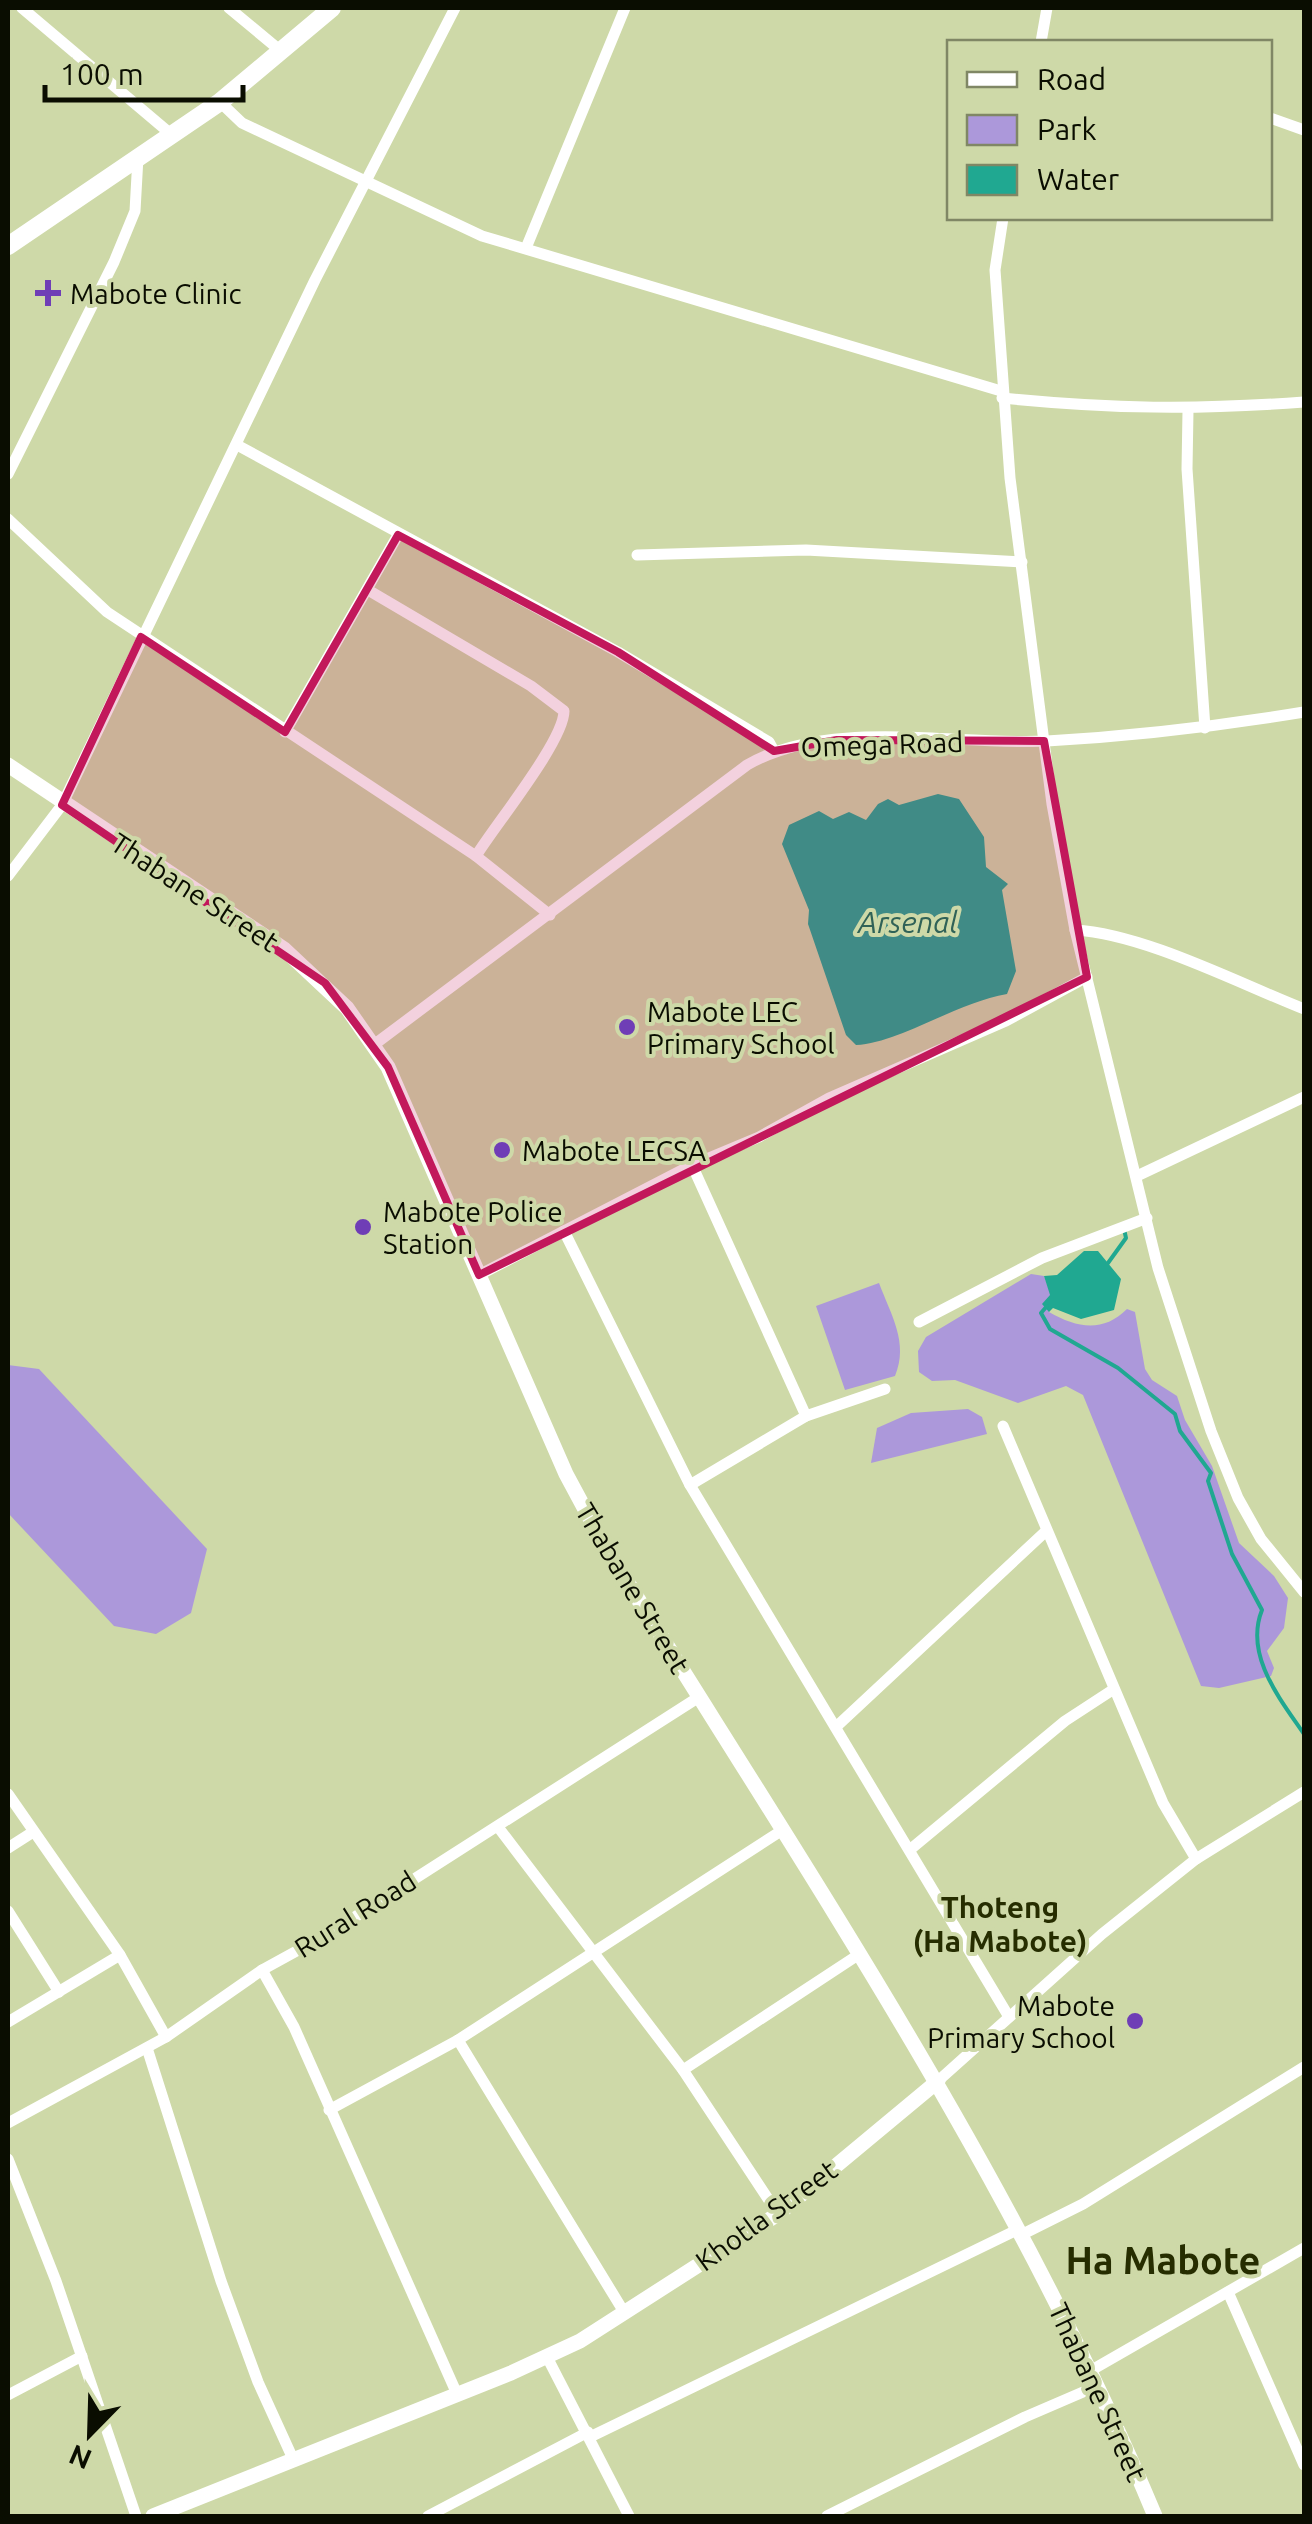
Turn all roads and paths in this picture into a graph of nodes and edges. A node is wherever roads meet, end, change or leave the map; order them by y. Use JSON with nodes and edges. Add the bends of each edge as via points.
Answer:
{"nodes":[{"id":1,"x":22,"y":8,"type":"edge"},
{"id":2,"x":230,"y":8,"type":"edge"},
{"id":3,"x":332,"y":8,"type":"edge"},
{"id":4,"x":455,"y":8,"type":"edge"},
{"id":5,"x":625,"y":8,"type":"edge"},
{"id":6,"x":1047,"y":8,"type":"edge"},
{"id":7,"x":1044,"y":40,"type":"edge"},
{"id":8,"x":282,"y":52,"type":"junction"},
{"id":9,"x":220,"y":102,"type":"junction"},
{"id":10,"x":1272,"y":119,"type":"edge"},
{"id":11,"x":1304,"y":130,"type":"edge"},
{"id":12,"x":172,"y":135,"type":"junction"},
{"id":13,"x":138,"y":158,"type":"junction"},
{"id":14,"x":364,"y":183,"type":"junction"},
{"id":15,"x":1003,"y":220,"type":"edge"},
{"id":16,"x":8,"y":245,"type":"edge"},
{"id":17,"x":526,"y":248,"type":"junction"},
{"id":18,"x":1002,"y":394,"type":"junction"},
{"id":19,"x":1304,"y":402,"type":"edge"},
{"id":20,"x":1188,"y":411,"type":"junction"},
{"id":21,"x":237,"y":445,"type":"junction"},
{"id":22,"x":8,"y":474,"type":"edge"},
{"id":23,"x":8,"y":518,"type":"edge"},
{"id":24,"x":398,"y":535,"type":"junction"},
{"id":25,"x":636,"y":555,"type":"dead end"},
{"id":26,"x":1022,"y":562,"type":"junction"},
{"id":27,"x":368,"y":590,"type":"junction"},
{"id":28,"x":141,"y":636,"type":"junction"},
{"id":29,"x":1304,"y":712,"type":"edge"},
{"id":30,"x":1205,"y":728,"type":"junction"},
{"id":31,"x":285,"y":732,"type":"junction"},
{"id":32,"x":1044,"y":741,"type":"junction"},
{"id":33,"x":774,"y":752,"type":"junction"},
{"id":34,"x":8,"y":765,"type":"edge"},
{"id":35,"x":62,"y":805,"type":"junction"},
{"id":36,"x":476,"y":856,"type":"junction"},
{"id":37,"x":8,"y":876,"type":"edge"},
{"id":38,"x":550,"y":915,"type":"junction"},
{"id":39,"x":1076,"y":930,"type":"junction"},
{"id":40,"x":1087,"y":977,"type":"junction"},
{"id":41,"x":1304,"y":1010,"type":"edge"},
{"id":42,"x":375,"y":1044,"type":"junction"},
{"id":43,"x":1304,"y":1097,"type":"edge"},
{"id":44,"x":692,"y":1165,"type":"junction"},
{"id":45,"x":1136,"y":1176,"type":"junction"},
{"id":46,"x":1147,"y":1218,"type":"junction"},
{"id":47,"x":564,"y":1231,"type":"junction"},
{"id":48,"x":479,"y":1275,"type":"junction"},
{"id":49,"x":919,"y":1322,"type":"dead end"},
{"id":50,"x":885,"y":1389,"type":"dead end"},
{"id":51,"x":806,"y":1416,"type":"junction"},
{"id":52,"x":1003,"y":1426,"type":"dead end"},
{"id":53,"x":690,"y":1485,"type":"junction"},
{"id":54,"x":1045,"y":1532,"type":"junction"},
{"id":55,"x":1304,"y":1592,"type":"edge"},
{"id":56,"x":1114,"y":1690,"type":"junction"},
{"id":57,"x":699,"y":1697,"type":"junction"},
{"id":58,"x":837,"y":1726,"type":"junction"},
{"id":59,"x":1304,"y":1792,"type":"edge"},
{"id":60,"x":8,"y":1794,"type":"edge"},
{"id":61,"x":498,"y":1827,"type":"junction"},
{"id":62,"x":781,"y":1831,"type":"junction"},
{"id":63,"x":33,"y":1832,"type":"junction"},
{"id":64,"x":8,"y":1848,"type":"edge"},
{"id":65,"x":912,"y":1848,"type":"junction"},
{"id":66,"x":1196,"y":1859,"type":"junction"},
{"id":67,"x":8,"y":1911,"type":"edge"},
{"id":68,"x":594,"y":1950,"type":"junction"},
{"id":69,"x":858,"y":1954,"type":"junction"},
{"id":70,"x":120,"y":1956,"type":"junction"},
{"id":71,"x":262,"y":1970,"type":"junction"},
{"id":72,"x":59,"y":1992,"type":"junction"},
{"id":73,"x":1010,"y":2017,"type":"junction"},
{"id":74,"x":8,"y":2022,"type":"edge"},
{"id":75,"x":166,"y":2037,"type":"junction"},
{"id":76,"x":458,"y":2040,"type":"junction"},
{"id":77,"x":147,"y":2048,"type":"junction"},
{"id":78,"x":1304,"y":2067,"type":"edge"},
{"id":79,"x":682,"y":2070,"type":"junction"},
{"id":80,"x":938,"y":2081,"type":"junction"},
{"id":81,"x":329,"y":2110,"type":"junction"},
{"id":82,"x":8,"y":2122,"type":"edge"},
{"id":83,"x":8,"y":2159,"type":"edge"},
{"id":84,"x":778,"y":2214,"type":"junction"},
{"id":85,"x":1021,"y":2232,"type":"junction"},
{"id":86,"x":1304,"y":2248,"type":"edge"},
{"id":87,"x":1228,"y":2292,"type":"junction"},
{"id":88,"x":624,"y":2312,"type":"junction"},
{"id":89,"x":82,"y":2356,"type":"junction"},
{"id":90,"x":548,"y":2356,"type":"junction"},
{"id":91,"x":1093,"y":2379,"type":"junction"},
{"id":92,"x":456,"y":2394,"type":"junction"},
{"id":93,"x":8,"y":2395,"type":"edge"},
{"id":94,"x":589,"y":2435,"type":"junction"},
{"id":95,"x":294,"y":2460,"type":"junction"},
{"id":96,"x":1304,"y":2465,"type":"edge"},
{"id":97,"x":136,"y":2516,"type":"edge"},
{"id":98,"x":154,"y":2516,"type":"edge"},
{"id":99,"x":428,"y":2516,"type":"edge"},
{"id":100,"x":629,"y":2516,"type":"edge"},
{"id":101,"x":827,"y":2516,"type":"edge"},
{"id":102,"x":1155,"y":2516,"type":"edge"}],
"edges":[{"from":1,"to":12,"type":"street"},
{"from":2,"to":8,"type":"street"},
{"from":3,"to":8,"type":"main road"},
{"from":4,"to":14,"type":"street"},
{"from":5,"to":17,"type":"street"},
{"from":6,"to":7,"type":"street"},
{"from":8,"to":9,"type":"main road"},
{"from":9,"to":12,"type":"main road"},
{"from":9,"to":14,"type":"street","via":[[242,123]]},
{"from":10,"to":11,"type":"street"},
{"from":12,"to":13,"type":"main road"},
{"from":13,"to":16,"type":"main road"},
{"from":13,"to":22,"type":"street","via":[[134,211],[114,262]]},
{"from":14,"to":17,"type":"street","via":[[482,236]]},
{"from":14,"to":21,"type":"street"},
{"from":15,"to":18,"type":"street","via":[[995,270]]},
{"from":17,"to":18,"type":"street","via":[[654,291],[876,350]]},
{"from":18,"to":20,"type":"street","via":[[1111,409]]},
{"from":18,"to":26,"type":"street"},
{"from":19,"to":20,"type":"street"},
{"from":20,"to":30,"type":"street"},
{"from":21,"to":24,"type":"street"},
{"from":21,"to":28,"type":"street"},
{"from":23,"to":28,"type":"street"},
{"from":24,"to":27,"type":"street"},
{"from":24,"to":33,"type":"street","via":[[618,652],[769,742]]},
{"from":25,"to":26,"type":"street","via":[[806,550]]},
{"from":26,"to":32,"type":"street"},
{"from":27,"to":31,"type":"street"},
{"from":27,"to":36,"type":"street","via":[[564,711],[539,762]]},
{"from":28,"to":31,"type":"street"},
{"from":28,"to":35,"type":"street"},
{"from":29,"to":30,"type":"street","name":"Omega Road"},
{"from":30,"to":32,"type":"street","name":"Omega Road"},
{"from":31,"to":36,"type":"street"},
{"from":32,"to":33,"type":"street","name":"Omega Road","via":[[837,740]]},
{"from":32,"to":39,"type":"street"},
{"from":33,"to":38,"type":"street","name":"Omega Road","via":[[747,765]]},
{"from":34,"to":35,"type":"street","name":"Thabane Street"},
{"from":35,"to":37,"type":"street"},
{"from":35,"to":42,"type":"street","name":"Thabane Street","via":[[284,950],[325,984]]},
{"from":36,"to":38,"type":"street"},
{"from":38,"to":42,"type":"street","name":"Omega Road"},
{"from":39,"to":40,"type":"street"},
{"from":39,"to":41,"type":"street","via":[[1133,942]]},
{"from":40,"to":44,"type":"street"},
{"from":40,"to":45,"type":"street"},
{"from":42,"to":48,"type":"street","name":"Thabane Street"},
{"from":43,"to":45,"type":"street"},
{"from":44,"to":47,"type":"street"},
{"from":44,"to":51,"type":"street"},
{"from":45,"to":46,"type":"street"},
{"from":46,"to":49,"type":"street","via":[[1042,1258]]},
{"from":46,"to":55,"type":"street","via":[[1238,1498]]},
{"from":47,"to":48,"type":"street"},
{"from":47,"to":53,"type":"street"},
{"from":48,"to":57,"type":"street","name":"Thabane Street","via":[[566,1474]]},
{"from":50,"to":51,"type":"street"},
{"from":51,"to":53,"type":"street"},
{"from":52,"to":54,"type":"street"},
{"from":53,"to":58,"type":"street"},
{"from":54,"to":56,"type":"street"},
{"from":54,"to":58,"type":"street"},
{"from":56,"to":65,"type":"street","via":[[1065,1721]]},
{"from":56,"to":66,"type":"street","via":[[1163,1803]]},
{"from":57,"to":61,"type":"street","name":"Rural Road"},
{"from":57,"to":62,"type":"street","name":"Thabane Street"},
{"from":58,"to":65,"type":"street"},
{"from":59,"to":66,"type":"street","name":"Khotla Street"},
{"from":60,"to":63,"type":"street"},
{"from":61,"to":68,"type":"street"},
{"from":61,"to":71,"type":"street","name":"Rural Road"},
{"from":62,"to":68,"type":"street"},
{"from":62,"to":69,"type":"street","name":"Thabane Street"},
{"from":63,"to":64,"type":"street"},
{"from":63,"to":70,"type":"street"},
{"from":65,"to":73,"type":"street"},
{"from":66,"to":73,"type":"street","name":"Khotla Street"},
{"from":67,"to":72,"type":"street"},
{"from":68,"to":76,"type":"street"},
{"from":68,"to":79,"type":"street"},
{"from":69,"to":79,"type":"street"},
{"from":69,"to":80,"type":"street","name":"Thabane Street"},
{"from":70,"to":72,"type":"street"},
{"from":70,"to":75,"type":"street"},
{"from":71,"to":75,"type":"street","name":"Rural Road"},
{"from":71,"to":81,"type":"street"},
{"from":72,"to":74,"type":"street"},
{"from":73,"to":80,"type":"street","name":"Khotla Street"},
{"from":75,"to":77,"type":"street","name":"Rural Road"},
{"from":76,"to":81,"type":"street"},
{"from":76,"to":88,"type":"street"},
{"from":77,"to":82,"type":"street","name":"Rural Road"},
{"from":77,"to":95,"type":"street","via":[[221,2281]]},
{"from":78,"to":85,"type":"street","via":[[1084,2204]]},
{"from":79,"to":84,"type":"street"},
{"from":80,"to":84,"type":"street","name":"Khotla Street"},
{"from":80,"to":85,"type":"street","name":"Thabane Street"},
{"from":81,"to":92,"type":"street"},
{"from":83,"to":89,"type":"street"},
{"from":84,"to":88,"type":"street","name":"Khotla Street"},
{"from":85,"to":91,"type":"street","name":"Thabane Street"},
{"from":85,"to":94,"type":"street"},
{"from":86,"to":87,"type":"street"},
{"from":87,"to":91,"type":"street"},
{"from":87,"to":96,"type":"street"},
{"from":88,"to":90,"type":"street","name":"Khotla Street"},
{"from":89,"to":93,"type":"street"},
{"from":89,"to":97,"type":"street"},
{"from":90,"to":92,"type":"street","name":"Khotla Street"},
{"from":90,"to":94,"type":"street"},
{"from":91,"to":101,"type":"street"},
{"from":91,"to":102,"type":"street","name":"Thabane Street"},
{"from":92,"to":95,"type":"street","name":"Khotla Street"},
{"from":94,"to":99,"type":"street"},
{"from":94,"to":100,"type":"street"},
{"from":95,"to":98,"type":"street","name":"Khotla Street"}]}
